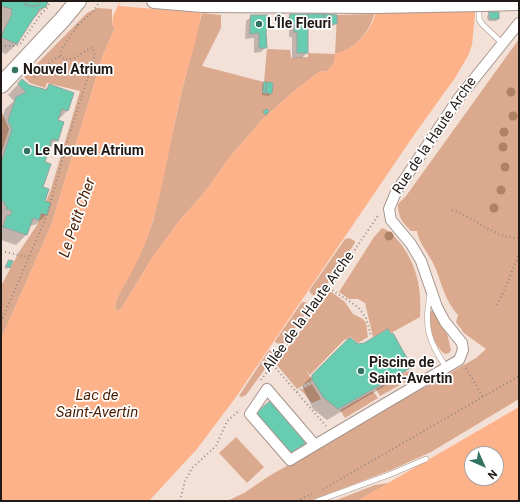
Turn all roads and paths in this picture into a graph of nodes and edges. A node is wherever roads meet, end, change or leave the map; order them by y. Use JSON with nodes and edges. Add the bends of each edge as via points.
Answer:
{"nodes":[{"id":1,"x":50,"y":1,"type":"edge"},
{"id":2,"x":78,"y":1,"type":"edge"},
{"id":3,"x":100,"y":1,"type":"edge"},
{"id":4,"x":154,"y":1,"type":"edge"},
{"id":5,"x":480,"y":2,"type":"edge"},
{"id":6,"x":519,"y":3,"type":"edge"},
{"id":7,"x":71,"y":22,"type":"junction"},
{"id":8,"x":519,"y":23,"type":"edge"},
{"id":9,"x":502,"y":43,"type":"junction"},
{"id":10,"x":1,"y":46,"type":"edge"},
{"id":11,"x":61,"y":56,"type":"junction"},
{"id":12,"x":34,"y":77,"type":"dead end"},
{"id":13,"x":1,"y":85,"type":"edge"},
{"id":14,"x":10,"y":128,"type":"dead end"},
{"id":15,"x":1,"y":134,"type":"edge"},
{"id":16,"x":452,"y":210,"type":"dead end"},
{"id":17,"x":382,"y":212,"type":"dead end"},
{"id":18,"x":519,"y":238,"type":"edge"},
{"id":19,"x":5,"y":252,"type":"dead end"},
{"id":20,"x":519,"y":254,"type":"edge"},
{"id":21,"x":29,"y":257,"type":"junction"},
{"id":22,"x":329,"y":288,"type":"junction"},
{"id":23,"x":431,"y":292,"type":"junction"},
{"id":24,"x":497,"y":305,"type":"dead end"},
{"id":25,"x":1,"y":322,"type":"edge"},
{"id":26,"x":371,"y":336,"type":"dead end"},
{"id":27,"x":273,"y":365,"type":"junction"},
{"id":28,"x":446,"y":367,"type":"junction"},
{"id":29,"x":469,"y":372,"type":"dead end"},
{"id":30,"x":519,"y":376,"type":"edge"},
{"id":31,"x":258,"y":382,"type":"dead end"},
{"id":32,"x":311,"y":382,"type":"dead end"},
{"id":33,"x":296,"y":392,"type":"junction"},
{"id":34,"x":483,"y":397,"type":"junction"},
{"id":35,"x":241,"y":409,"type":"dead end"},
{"id":36,"x":333,"y":434,"type":"junction"},
{"id":37,"x":315,"y":445,"type":"junction"},
{"id":38,"x":426,"y":459,"type":"dead end"},
{"id":39,"x":320,"y":491,"type":"dead end"},
{"id":40,"x":314,"y":494,"type":"dead end"},
{"id":41,"x":180,"y":501,"type":"edge"},
{"id":42,"x":296,"y":501,"type":"edge"},
{"id":43,"x":317,"y":501,"type":"edge"}],
"edges":[{"from":1,"to":10,"type":"path","via":[[20,44]]},
{"from":2,"to":7,"type":"main road"},
{"from":3,"to":7,"type":"path","via":[[93,12]]},
{"from":4,"to":5,"type":"street","bridge":true,"via":[[202,5],[376,6]]},
{"from":5,"to":6,"type":"street"},
{"from":5,"to":9,"type":"lane","via":[[479,19]]},
{"from":7,"to":11,"type":"path"},
{"from":7,"to":13,"type":"main road"},
{"from":8,"to":9,"type":"street"},
{"from":9,"to":23,"type":"street","name":"Rue de la Haute Arche","via":[[458,99],[391,200],[391,220],[421,261]]},
{"from":11,"to":12,"type":"path"},
{"from":11,"to":21,"type":"path","via":[[69,60],[90,48],[95,51],[47,215]]},
{"from":14,"to":15,"type":"path"},
{"from":16,"to":18,"type":"path","via":[[468,216],[487,229],[511,238]]},
{"from":17,"to":22,"type":"path","name":"Allée de la Haute Arche","via":[[378,214]]},
{"from":19,"to":21,"type":"path"},
{"from":20,"to":24,"type":"path"},
{"from":21,"to":25,"type":"path"},
{"from":22,"to":26,"type":"path","via":[[358,307],[366,318]]},
{"from":22,"to":27,"type":"path","name":"Allée de la Haute Arche"},
{"from":23,"to":28,"type":"lane","via":[[426,314],[429,333],[436,352]]},
{"from":23,"to":28,"type":"street","name":"Rue de la Haute Arche","via":[[445,322],[462,344],[463,350],[459,360]]},
{"from":27,"to":31,"type":"path","name":"Allée de la Haute Arche"},
{"from":27,"to":33,"type":"path"},
{"from":28,"to":36,"type":"street","name":"Rue de la Haute Arche"},
{"from":29,"to":34,"type":"path"},
{"from":30,"to":34,"type":"path"},
{"from":32,"to":33,"type":"path"},
{"from":33,"to":36,"type":"path"},
{"from":34,"to":39,"type":"path"},
{"from":35,"to":41,"type":"path","via":[[227,421],[216,446],[192,468],[185,481]]},
{"from":36,"to":37,"type":"street","name":"Rue de la Haute Arche"},
{"from":37,"to":37,"type":"street","name":"Rue de la Haute Arche","via":[[310,439],[267,389],[250,414],[290,460]]},
{"from":38,"to":43,"type":"lane"},
{"from":40,"to":42,"type":"path"}]}
